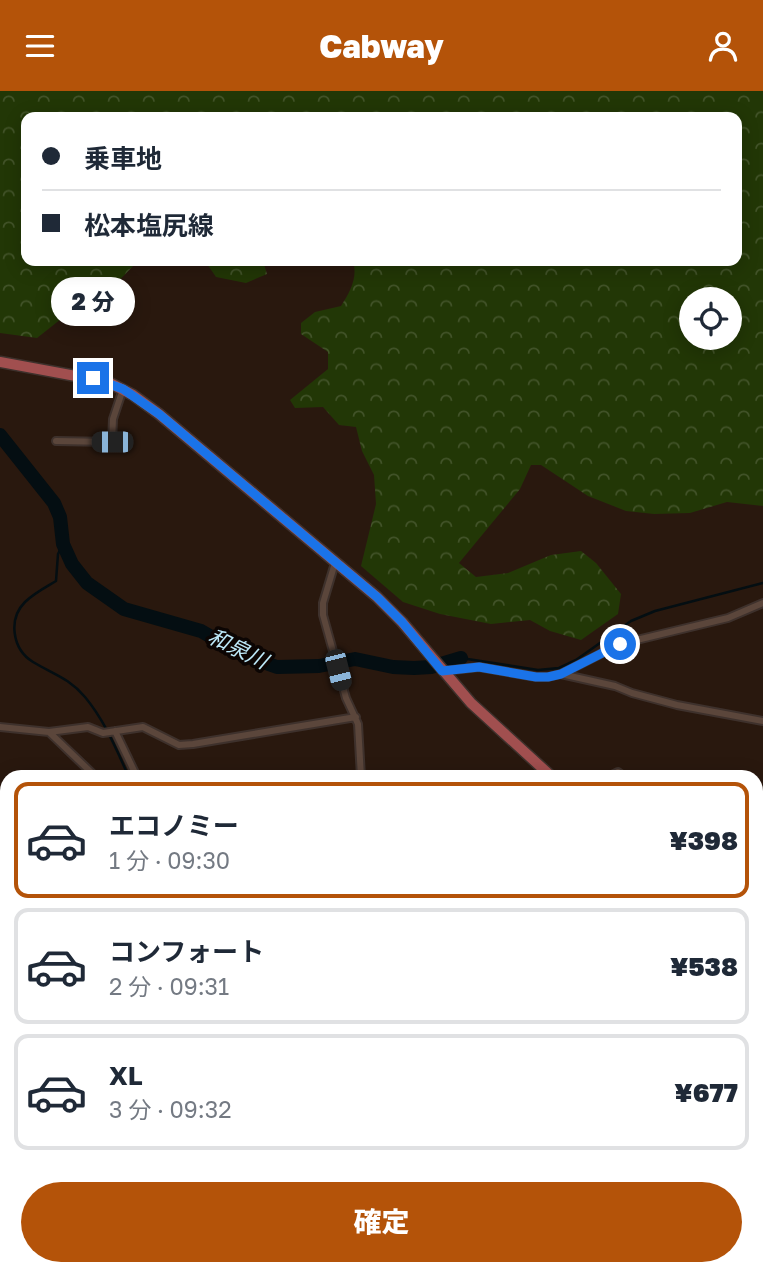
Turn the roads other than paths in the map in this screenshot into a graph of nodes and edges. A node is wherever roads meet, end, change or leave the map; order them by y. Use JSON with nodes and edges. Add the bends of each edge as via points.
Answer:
{"nodes":[{"id":1,"x":0,"y":362,"type":"edge"},
{"id":2,"x":123,"y":389,"type":"junction"},
{"id":3,"x":64,"y":432,"type":"dead end"},
{"id":4,"x":335,"y":563,"type":"junction"},
{"id":5,"x":763,"y":603,"type":"edge"},
{"id":6,"x":438,"y":666,"type":"junction"},
{"id":7,"x":561,"y":674,"type":"junction"},
{"id":8,"x":356,"y":717,"type":"junction"},
{"id":9,"x":763,"y":721,"type":"edge"},
{"id":10,"x":0,"y":727,"type":"edge"},
{"id":11,"x":49,"y":731,"type":"junction"},
{"id":12,"x":115,"y":731,"type":"junction"},
{"id":13,"x":89,"y":770,"type":"edge"},
{"id":14,"x":134,"y":770,"type":"edge"},
{"id":15,"x":361,"y":770,"type":"edge"},
{"id":16,"x":539,"y":770,"type":"edge"}],
"edges":[{"from":1,"to":2,"type":"main road","via":[[93,378]]},
{"from":2,"to":3,"type":"street","via":[[113,419],[112,442],[60,441]]},
{"from":2,"to":4,"type":"main road","via":[[159,414]]},
{"from":4,"to":6,"type":"main road","via":[[386,606]]},
{"from":4,"to":8,"type":"street","via":[[323,615],[346,698]]},
{"from":5,"to":7,"type":"street","via":[[728,618],[620,644]]},
{"from":6,"to":7,"type":"street","via":[[479,667],[536,677]]},
{"from":6,"to":16,"type":"main road"},
{"from":7,"to":9,"type":"street","via":[[677,705]]},
{"from":8,"to":12,"type":"street","via":[[179,745],[143,727]]},
{"from":8,"to":15,"type":"street"},
{"from":10,"to":11,"type":"street"},
{"from":11,"to":12,"type":"street","via":[[88,727],[103,733]]},
{"from":11,"to":13,"type":"street"},
{"from":12,"to":14,"type":"street"}]}
